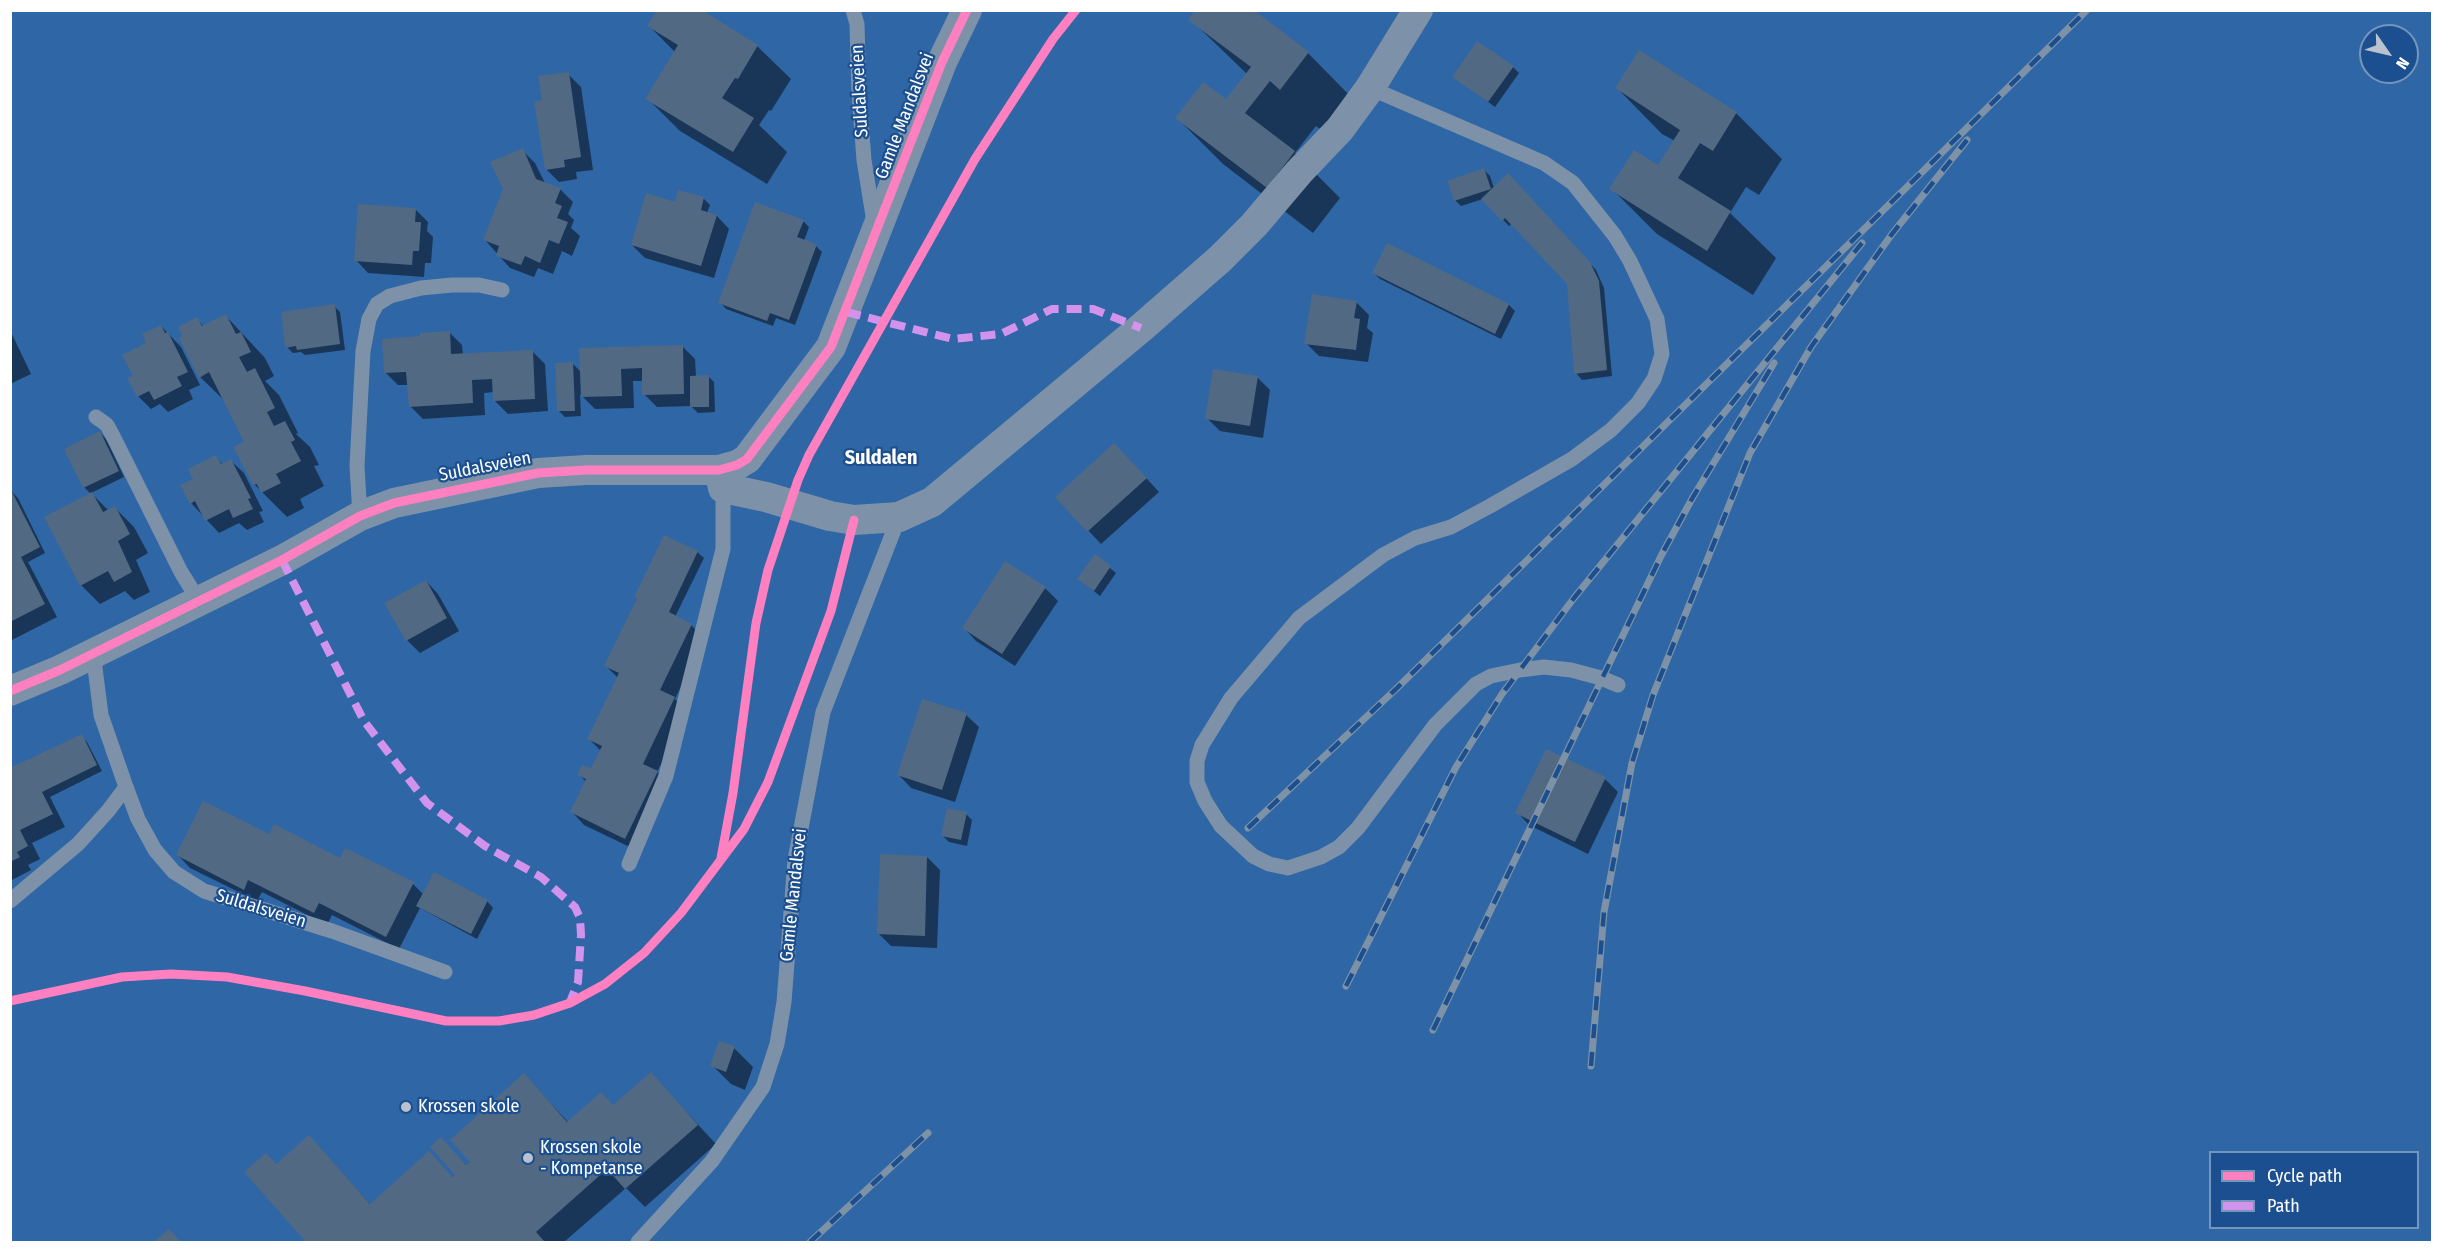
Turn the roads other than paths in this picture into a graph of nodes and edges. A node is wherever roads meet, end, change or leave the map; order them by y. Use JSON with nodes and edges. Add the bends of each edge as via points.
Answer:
{"nodes":[{"id":1,"x":853,"y":10,"type":"edge"},
{"id":2,"x":967,"y":10,"type":"edge"},
{"id":3,"x":1418,"y":10,"type":"edge"},
{"id":4,"x":1370,"y":88,"type":"junction"},
{"id":5,"x":876,"y":234,"type":"junction"},
{"id":6,"x":502,"y":290,"type":"dead end"},
{"id":7,"x":96,"y":417,"type":"dead end"},
{"id":8,"x":721,"y":479,"type":"junction"},
{"id":9,"x":360,"y":516,"type":"junction"},
{"id":10,"x":899,"y":517,"type":"junction"},
{"id":11,"x":199,"y":601,"type":"junction"},
{"id":12,"x":93,"y":652,"type":"junction"},
{"id":13,"x":1618,"y":685,"type":"dead end"},
{"id":14,"x":10,"y":692,"type":"edge"},
{"id":15,"x":126,"y":787,"type":"junction"},
{"id":16,"x":630,"y":864,"type":"dead end"},
{"id":17,"x":10,"y":901,"type":"edge"},
{"id":18,"x":445,"y":972,"type":"dead end"},
{"id":19,"x":638,"y":1242,"type":"edge"}],
"edges":[{"from":1,"to":5,"type":"lane","name":"Suldalsveien","via":[[864,160]]},
{"from":2,"to":5,"type":"street","name":"Gamle Mandalsvei","via":[[942,62]]},
{"from":3,"to":4,"type":"street"},
{"from":4,"to":10,"type":"street","via":[[1340,129],[1220,259],[932,502]]},
{"from":4,"to":13,"type":"lane","bridge":true,"via":[[1544,163],[1573,183],[1616,236],[1630,261],[1656,319],[1662,354],[1654,379],[1638,403],[1611,430],[1572,459],[1471,516],[1383,555],[1299,618],[1231,698],[1202,745],[1197,782],[1221,826],[1253,856],[1288,868],[1339,847],[1358,828],[1435,725],[1476,684],[1491,676],[1544,667],[1571,670]]},
{"from":5,"to":8,"type":"street","name":"Suldalsveien","via":[[831,347],[752,454]]},
{"from":6,"to":9,"type":"lane","via":[[461,285],[421,288],[390,296],[377,304],[369,319],[363,351],[357,466]]},
{"from":7,"to":11,"type":"lane","via":[[107,425]]},
{"from":8,"to":9,"type":"street","name":"Suldalsveien","via":[[616,470],[538,473],[431,494]]},
{"from":8,"to":10,"type":"street","via":[[813,512],[854,520]]},
{"from":8,"to":16,"type":"lane","via":[[723,549],[666,776]]},
{"from":9,"to":11,"type":"street","name":"Suldalsveien"},
{"from":10,"to":19,"type":"lane","name":"Gamle Mandalsvei","via":[[823,712],[795,860],[784,1002],[777,1044],[763,1087],[712,1161]]},
{"from":11,"to":12,"type":"street","name":"Suldalsveien"},
{"from":12,"to":14,"type":"street","name":"Suldalsveien"},
{"from":12,"to":15,"type":"lane","name":"Suldalsveien","via":[[101,715]]},
{"from":15,"to":17,"type":"lane","via":[[78,844]]},
{"from":15,"to":18,"type":"lane","name":"Suldalsveien","via":[[155,850],[174,872],[204,891]]}]}
